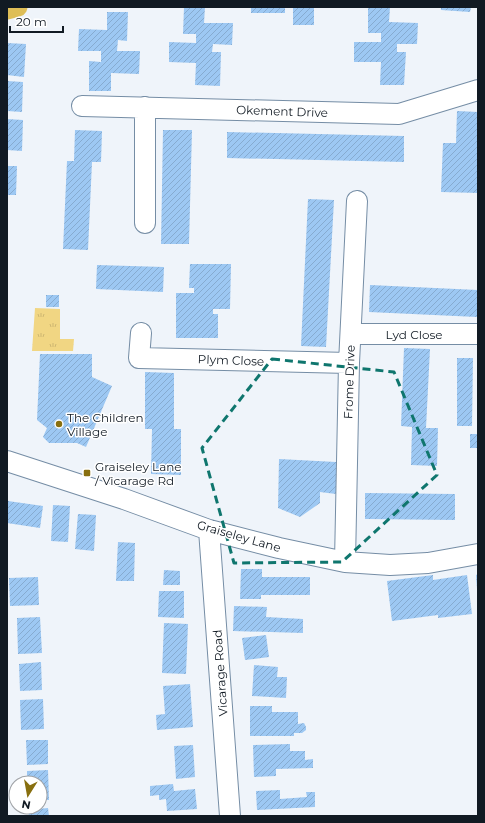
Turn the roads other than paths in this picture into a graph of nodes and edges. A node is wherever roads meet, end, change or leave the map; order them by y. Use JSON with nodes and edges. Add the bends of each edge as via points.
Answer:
{"nodes":[{"id":1,"x":478,"y":90,"type":"edge"},
{"id":2,"x":82,"y":106,"type":"dead end"},
{"id":3,"x":145,"y":107,"type":"junction"},
{"id":4,"x":357,"y":201,"type":"dead end"},
{"id":5,"x":145,"y":223,"type":"dead end"},
{"id":6,"x":140,"y":333,"type":"dead end"},
{"id":7,"x":351,"y":334,"type":"junction"},
{"id":8,"x":478,"y":334,"type":"edge"},
{"id":9,"x":349,"y":363,"type":"junction"},
{"id":10,"x":7,"y":461,"type":"edge"},
{"id":11,"x":209,"y":530,"type":"junction"},
{"id":12,"x":478,"y":554,"type":"edge"},
{"id":13,"x":345,"y":562,"type":"junction"},
{"id":14,"x":230,"y":816,"type":"edge"}],
"edges":[{"from":1,"to":3,"type":"street","name":"Okement Drive","via":[[399,114]]},
{"from":2,"to":3,"type":"street","name":"Okement Drive"},
{"from":3,"to":5,"type":"street"},
{"from":4,"to":7,"type":"street","name":"Frome Drive"},
{"from":6,"to":9,"type":"street","name":"Plym Close","via":[[139,358]]},
{"from":7,"to":8,"type":"street","name":"Lyd Close"},
{"from":7,"to":9,"type":"street","name":"Frome Drive"},
{"from":9,"to":13,"type":"street","name":"Frome Drive"},
{"from":10,"to":11,"type":"street","name":"Graiseley Lane"},
{"from":11,"to":13,"type":"street","name":"Graiseley Lane"},
{"from":11,"to":14,"type":"street","name":"Vicarage Road"},
{"from":12,"to":13,"type":"street","name":"Graiseley Lane","via":[[390,565]]}]}
